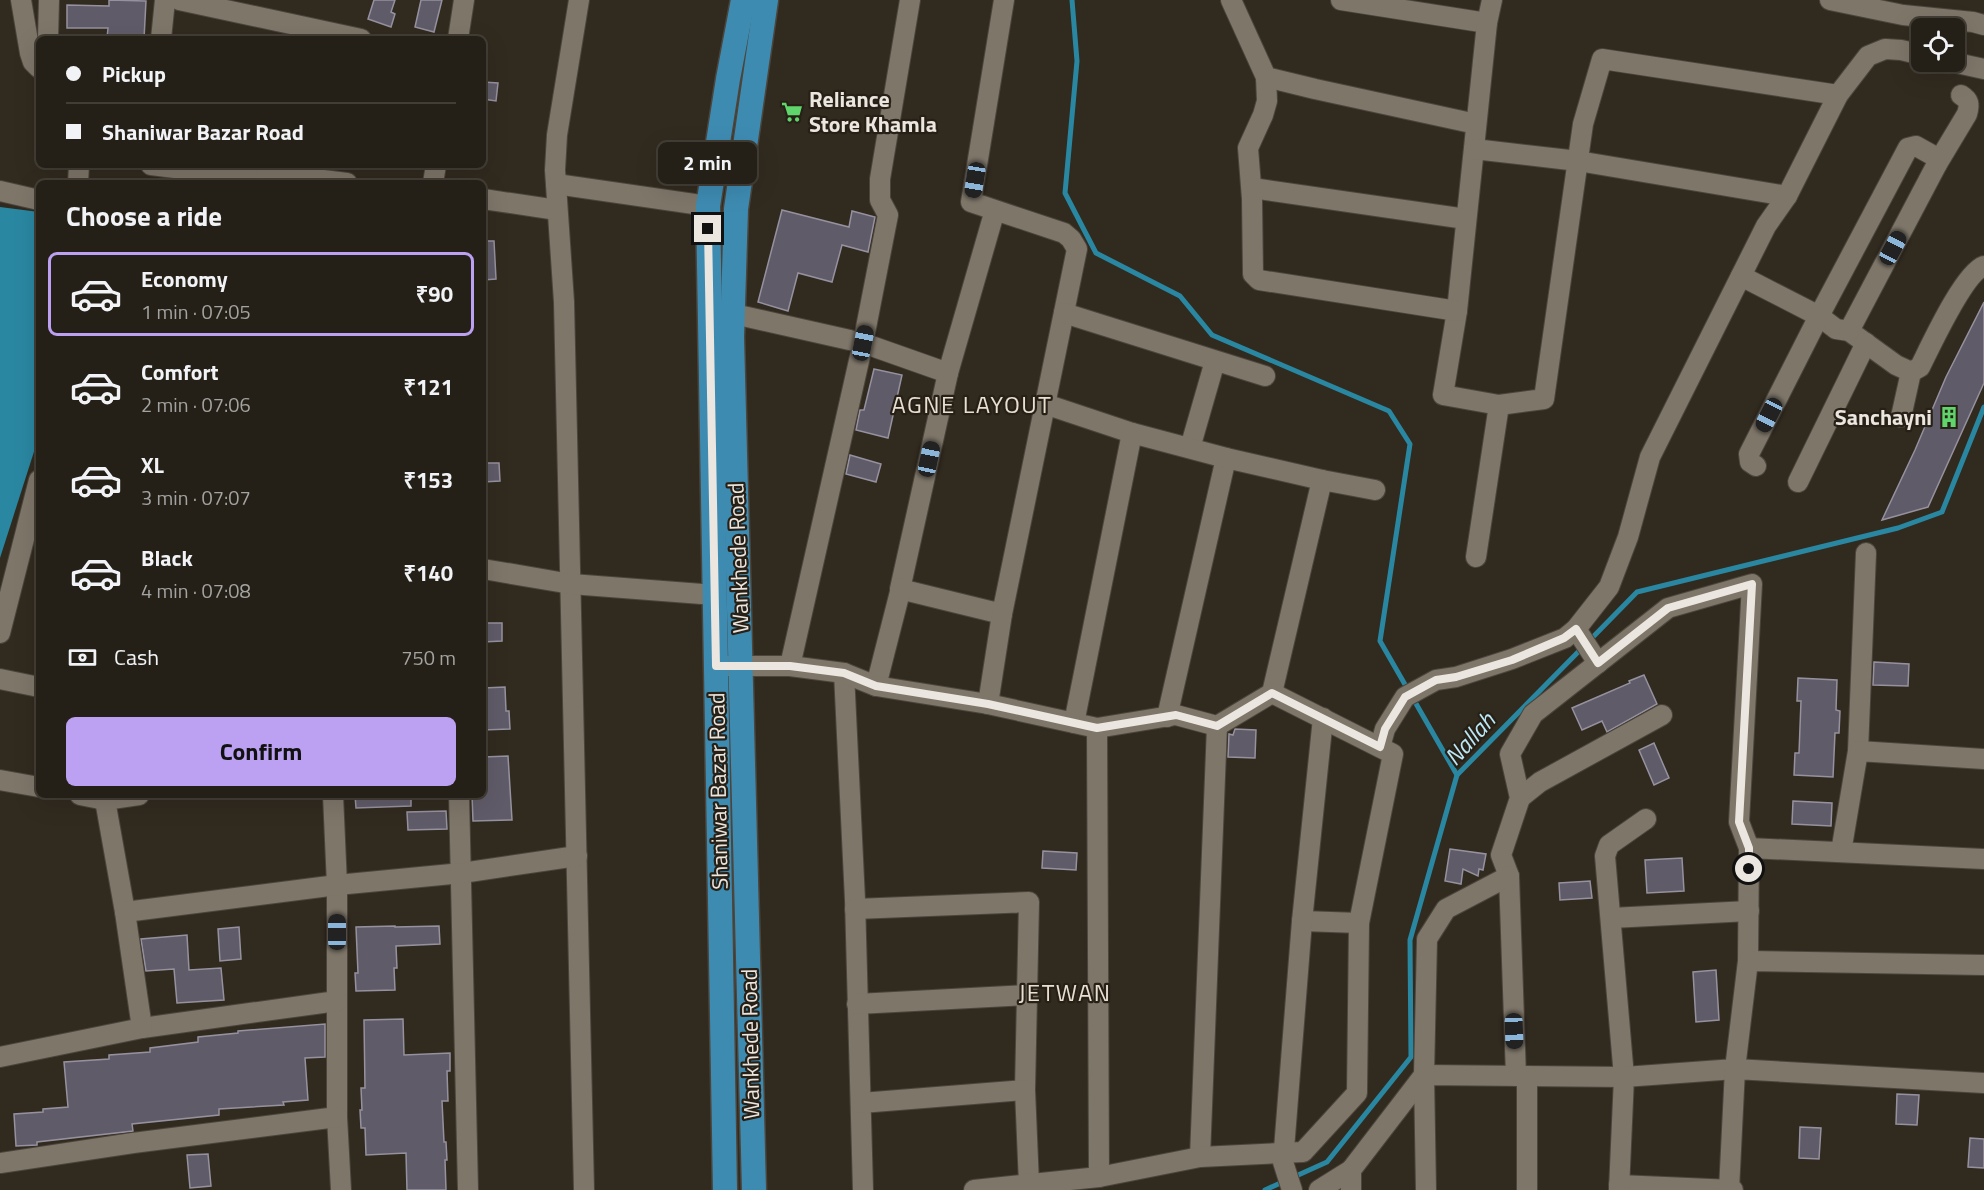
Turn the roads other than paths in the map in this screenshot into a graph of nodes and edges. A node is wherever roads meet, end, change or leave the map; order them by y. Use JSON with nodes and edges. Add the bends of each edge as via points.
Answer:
{"nodes":[{"id":1,"x":21,"y":0,"type":"edge"},
{"id":2,"x":49,"y":0,"type":"edge"},
{"id":3,"x":165,"y":0,"type":"edge"},
{"id":4,"x":178,"y":0,"type":"edge"},
{"id":5,"x":464,"y":0,"type":"edge"},
{"id":6,"x":579,"y":0,"type":"edge"},
{"id":7,"x":743,"y":0,"type":"edge"},
{"id":8,"x":766,"y":0,"type":"edge"},
{"id":9,"x":910,"y":0,"type":"edge"},
{"id":10,"x":1004,"y":0,"type":"edge"},
{"id":11,"x":1231,"y":0,"type":"edge"},
{"id":12,"x":1341,"y":0,"type":"edge"},
{"id":13,"x":1492,"y":0,"type":"edge"},
{"id":14,"x":1830,"y":0,"type":"edge"},
{"id":15,"x":1903,"y":7,"type":"edge"},
{"id":16,"x":1487,"y":23,"type":"junction"},
{"id":17,"x":1984,"y":25,"type":"edge"},
{"id":18,"x":274,"y":30,"type":"edge"},
{"id":19,"x":48,"y":36,"type":"edge"},
{"id":20,"x":161,"y":36,"type":"edge"},
{"id":21,"x":332,"y":36,"type":"edge"},
{"id":22,"x":458,"y":36,"type":"edge"},
{"id":23,"x":1911,"y":52,"type":"edge"},
{"id":24,"x":36,"y":65,"type":"edge"},
{"id":25,"x":1965,"y":65,"type":"edge"},
{"id":26,"x":1984,"y":69,"type":"edge"},
{"id":27,"x":1266,"y":77,"type":"junction"},
{"id":28,"x":1838,"y":95,"type":"junction"},
{"id":29,"x":1961,"y":95,"type":"dead end"},
{"id":30,"x":1476,"y":124,"type":"junction"},
{"id":31,"x":1474,"y":149,"type":"junction"},
{"id":32,"x":1578,"y":161,"type":"junction"},
{"id":33,"x":1936,"y":164,"type":"junction"},
{"id":34,"x":162,"y":168,"type":"edge"},
{"id":35,"x":266,"y":169,"type":"edge"},
{"id":36,"x":190,"y":176,"type":"edge"},
{"id":37,"x":323,"y":180,"type":"edge"},
{"id":38,"x":556,"y":184,"type":"junction"},
{"id":39,"x":1251,"y":188,"type":"junction"},
{"id":40,"x":0,"y":191,"type":"edge"},
{"id":41,"x":1787,"y":196,"type":"junction"},
{"id":42,"x":486,"y":198,"type":"edge"},
{"id":43,"x":36,"y":199,"type":"edge"},
{"id":44,"x":708,"y":206,"type":"junction"},
{"id":45,"x":558,"y":210,"type":"junction"},
{"id":46,"x":995,"y":210,"type":"junction"},
{"id":47,"x":1467,"y":219,"type":"junction"},
{"id":48,"x":1984,"y":266,"type":"edge"},
{"id":49,"x":1741,"y":276,"type":"junction"},
{"id":50,"x":1457,"y":311,"type":"junction"},
{"id":51,"x":1064,"y":313,"type":"junction"},
{"id":52,"x":734,"y":314,"type":"junction"},
{"id":53,"x":1819,"y":316,"type":"junction"},
{"id":54,"x":1849,"y":331,"type":"junction"},
{"id":55,"x":863,"y":343,"type":"junction"},
{"id":56,"x":1866,"y":343,"type":"junction"},
{"id":57,"x":1215,"y":361,"type":"junction"},
{"id":58,"x":948,"y":372,"type":"junction"},
{"id":59,"x":1911,"y":372,"type":"junction"},
{"id":60,"x":1265,"y":376,"type":"dead end"},
{"id":61,"x":1045,"y":404,"type":"junction"},
{"id":62,"x":1499,"y":405,"type":"junction"},
{"id":63,"x":1901,"y":417,"type":"dead end"},
{"id":64,"x":1132,"y":433,"type":"junction"},
{"id":65,"x":1190,"y":448,"type":"junction"},
{"id":66,"x":1226,"y":458,"type":"junction"},
{"id":67,"x":1756,"y":465,"type":"dead end"},
{"id":68,"x":1322,"y":480,"type":"junction"},
{"id":69,"x":1798,"y":482,"type":"dead end"},
{"id":70,"x":1375,"y":490,"type":"dead end"},
{"id":71,"x":36,"y":492,"type":"edge"},
{"id":72,"x":1866,"y":553,"type":"dead end"},
{"id":73,"x":1476,"y":557,"type":"dead end"},
{"id":74,"x":486,"y":570,"type":"edge"},
{"id":75,"x":571,"y":584,"type":"junction"},
{"id":76,"x":901,"y":588,"type":"junction"},
{"id":77,"x":715,"y":595,"type":"junction"},
{"id":78,"x":1002,"y":614,"type":"junction"},
{"id":79,"x":1576,"y":629,"type":"junction"},
{"id":80,"x":0,"y":633,"type":"edge"},
{"id":81,"x":1598,"y":663,"type":"junction"},
{"id":82,"x":741,"y":665,"type":"junction"},
{"id":83,"x":716,"y":666,"type":"junction"},
{"id":84,"x":790,"y":666,"type":"junction"},
{"id":85,"x":844,"y":673,"type":"junction"},
{"id":86,"x":0,"y":679,"type":"edge"},
{"id":87,"x":36,"y":686,"type":"edge"},
{"id":88,"x":876,"y":686,"type":"junction"},
{"id":89,"x":1272,"y":693,"type":"junction"},
{"id":90,"x":988,"y":704,"type":"junction"},
{"id":91,"x":1662,"y":716,"type":"dead end"},
{"id":92,"x":1167,"y":717,"type":"junction"},
{"id":93,"x":1323,"y":718,"type":"junction"},
{"id":94,"x":1074,"y":723,"type":"junction"},
{"id":95,"x":1217,"y":726,"type":"junction"},
{"id":96,"x":1097,"y":728,"type":"junction"},
{"id":97,"x":1380,"y":747,"type":"junction"},
{"id":98,"x":1857,"y":751,"type":"junction"},
{"id":99,"x":1984,"y":759,"type":"edge"},
{"id":100,"x":0,"y":780,"type":"edge"},
{"id":101,"x":36,"y":786,"type":"edge"},
{"id":102,"x":95,"y":798,"type":"edge"},
{"id":103,"x":119,"y":798,"type":"edge"},
{"id":104,"x":333,"y":798,"type":"edge"},
{"id":105,"x":459,"y":798,"type":"edge"},
{"id":106,"x":1520,"y":798,"type":"junction"},
{"id":107,"x":105,"y":800,"type":"junction"},
{"id":108,"x":1646,"y":819,"type":"dead end"},
{"id":109,"x":1749,"y":848,"type":"junction"},
{"id":110,"x":1841,"y":852,"type":"junction"},
{"id":111,"x":577,"y":856,"type":"junction"},
{"id":112,"x":1984,"y":859,"type":"edge"},
{"id":113,"x":462,"y":873,"type":"junction"},
{"id":114,"x":1509,"y":876,"type":"junction"},
{"id":115,"x":337,"y":885,"type":"junction"},
{"id":116,"x":855,"y":909,"type":"junction"},
{"id":117,"x":1749,"y":911,"type":"junction"},
{"id":118,"x":125,"y":912,"type":"junction"},
{"id":119,"x":1611,"y":918,"type":"junction"},
{"id":120,"x":1302,"y":921,"type":"junction"},
{"id":121,"x":1359,"y":923,"type":"junction"},
{"id":122,"x":1748,"y":961,"type":"junction"},
{"id":123,"x":1984,"y":965,"type":"edge"},
{"id":124,"x":1028,"y":995,"type":"junction"},
{"id":125,"x":337,"y":1001,"type":"junction"},
{"id":126,"x":857,"y":1004,"type":"junction"},
{"id":127,"x":142,"y":1028,"type":"junction"},
{"id":128,"x":0,"y":1057,"type":"edge"},
{"id":129,"x":1735,"y":1069,"type":"junction"},
{"id":130,"x":1424,"y":1075,"type":"junction"},
{"id":131,"x":1522,"y":1076,"type":"junction"},
{"id":132,"x":1624,"y":1077,"type":"junction"},
{"id":133,"x":1984,"y":1083,"type":"edge"},
{"id":134,"x":1025,"y":1090,"type":"junction"},
{"id":135,"x":861,"y":1103,"type":"junction"},
{"id":136,"x":338,"y":1117,"type":"junction"},
{"id":137,"x":1200,"y":1157,"type":"junction"},
{"id":138,"x":1283,"y":1158,"type":"junction"},
{"id":139,"x":0,"y":1163,"type":"edge"},
{"id":140,"x":1351,"y":1170,"type":"junction"},
{"id":141,"x":1099,"y":1177,"type":"junction"},
{"id":142,"x":1029,"y":1184,"type":"junction"},
{"id":143,"x":1619,"y":1187,"type":"edge"},
{"id":144,"x":341,"y":1190,"type":"edge"},
{"id":145,"x":468,"y":1190,"type":"edge"},
{"id":146,"x":584,"y":1190,"type":"edge"},
{"id":147,"x":725,"y":1190,"type":"edge"},
{"id":148,"x":754,"y":1190,"type":"edge"},
{"id":149,"x":863,"y":1190,"type":"edge"},
{"id":150,"x":974,"y":1190,"type":"edge"},
{"id":151,"x":1292,"y":1190,"type":"edge"},
{"id":152,"x":1319,"y":1190,"type":"edge"},
{"id":153,"x":1351,"y":1190,"type":"edge"},
{"id":154,"x":1426,"y":1190,"type":"edge"},
{"id":155,"x":1527,"y":1190,"type":"edge"},
{"id":156,"x":1731,"y":1190,"type":"edge"}],
"edges":[{"from":1,"to":24,"type":"street","via":[[30,53]]},
{"from":2,"to":19,"type":"street"},
{"from":3,"to":20,"type":"street"},
{"from":4,"to":18,"type":"street"},
{"from":5,"to":22,"type":"street"},
{"from":6,"to":38,"type":"street","via":[[557,135]]},
{"from":7,"to":44,"type":"main road","name":"Shaniwar Bazar Road"},
{"from":8,"to":52,"type":"main road","name":"Wankhede Road","via":[[736,209]]},
{"from":9,"to":55,"type":"street","via":[[880,179],[880,200],[888,214]]},
{"from":10,"to":46,"type":"street","via":[[971,202]]},
{"from":11,"to":27,"type":"street"},
{"from":12,"to":16,"type":"street"},
{"from":13,"to":16,"type":"street"},
{"from":14,"to":15,"type":"street"},
{"from":15,"to":17,"type":"street"},
{"from":16,"to":30,"type":"street"},
{"from":18,"to":21,"type":"street"},
{"from":23,"to":28,"type":"street","via":[[1885,49],[1868,56]]},
{"from":25,"to":26,"type":"street"},
{"from":27,"to":30,"type":"street"},
{"from":27,"to":39,"type":"street","via":[[1267,101],[1248,148]]},
{"from":28,"to":32,"type":"street","via":[[1602,59],[1583,124]]},
{"from":28,"to":41,"type":"street"},
{"from":29,"to":33,"type":"street","via":[[1970,106]]},
{"from":30,"to":31,"type":"street"},
{"from":31,"to":32,"type":"street"},
{"from":31,"to":47,"type":"street"},
{"from":32,"to":41,"type":"street"},
{"from":32,"to":62,"type":"street","via":[[1544,399]]},
{"from":33,"to":53,"type":"street","via":[[1934,156],[1916,146],[1908,148]]},
{"from":33,"to":54,"type":"street"},
{"from":34,"to":36,"type":"street"},
{"from":35,"to":36,"type":"street"},
{"from":35,"to":37,"type":"street"},
{"from":38,"to":44,"type":"street"},
{"from":38,"to":45,"type":"street"},
{"from":39,"to":47,"type":"street"},
{"from":39,"to":50,"type":"street","via":[[1255,278]]},
{"from":40,"to":43,"type":"street"},
{"from":41,"to":49,"type":"street","via":[[1766,226]]},
{"from":42,"to":45,"type":"street"},
{"from":44,"to":77,"type":"main road","name":"Shaniwar Bazar Road"},
{"from":45,"to":75,"type":"street"},
{"from":46,"to":51,"type":"street","via":[[1071,238],[1077,249]]},
{"from":46,"to":58,"type":"street"},
{"from":47,"to":50,"type":"street"},
{"from":48,"to":59,"type":"street","via":[[1966,281],[1920,367]]},
{"from":49,"to":53,"type":"street"},
{"from":49,"to":79,"type":"street","via":[[1650,457],[1628,537],[1609,587]]},
{"from":50,"to":62,"type":"street","via":[[1443,394]]},
{"from":51,"to":57,"type":"street"},
{"from":51,"to":61,"type":"street"},
{"from":52,"to":55,"type":"street"},
{"from":52,"to":82,"type":"main road","name":"Wankhede Road"},
{"from":53,"to":54,"type":"street","via":[[1836,329]]},
{"from":53,"to":67,"type":"street","via":[[1749,454],[1750,462]]},
{"from":54,"to":56,"type":"street"},
{"from":55,"to":58,"type":"street"},
{"from":55,"to":84,"type":"street"},
{"from":56,"to":59,"type":"street"},
{"from":56,"to":69,"type":"street"},
{"from":57,"to":60,"type":"street"},
{"from":57,"to":65,"type":"street"},
{"from":58,"to":76,"type":"street"},
{"from":59,"to":63,"type":"street"},
{"from":61,"to":64,"type":"street"},
{"from":61,"to":78,"type":"street"},
{"from":62,"to":73,"type":"street"},
{"from":64,"to":65,"type":"street"},
{"from":64,"to":94,"type":"street"},
{"from":65,"to":66,"type":"street"},
{"from":66,"to":68,"type":"street"},
{"from":66,"to":92,"type":"street"},
{"from":68,"to":70,"type":"street"},
{"from":68,"to":89,"type":"street"},
{"from":71,"to":80,"type":"street"},
{"from":72,"to":98,"type":"street"},
{"from":74,"to":75,"type":"street"},
{"from":75,"to":77,"type":"street"},
{"from":75,"to":111,"type":"street"},
{"from":76,"to":78,"type":"street"},
{"from":76,"to":88,"type":"street"},
{"from":77,"to":83,"type":"main road","name":"Shaniwar Bazar Road"},
{"from":78,"to":90,"type":"street"},
{"from":79,"to":81,"type":"street"},
{"from":79,"to":97,"type":"street","via":[[1512,660],[1436,680],[1405,697],[1385,729]]},
{"from":81,"to":106,"type":"street","via":[[1533,714],[1510,754]]},
{"from":81,"to":109,"type":"street","via":[[1668,608],[1752,584],[1739,822]]},
{"from":82,"to":83,"type":"street"},
{"from":82,"to":84,"type":"street"},
{"from":82,"to":148,"type":"main road","name":"Wankhede Road"},
{"from":83,"to":147,"type":"main road","name":"Shaniwar Bazar Road"},
{"from":84,"to":85,"type":"street"},
{"from":85,"to":88,"type":"street"},
{"from":85,"to":116,"type":"street"},
{"from":86,"to":87,"type":"street"},
{"from":88,"to":90,"type":"street"},
{"from":89,"to":93,"type":"street"},
{"from":89,"to":95,"type":"street"},
{"from":90,"to":94,"type":"street"},
{"from":91,"to":106,"type":"street","via":[[1540,782]]},
{"from":92,"to":95,"type":"street","via":[[1176,715]]},
{"from":92,"to":96,"type":"street"},
{"from":93,"to":97,"type":"street"},
{"from":93,"to":120,"type":"street"},
{"from":94,"to":96,"type":"street"},
{"from":95,"to":137,"type":"street"},
{"from":96,"to":141,"type":"street"},
{"from":97,"to":121,"type":"street","via":[[1393,754]]},
{"from":98,"to":99,"type":"street"},
{"from":98,"to":110,"type":"street"},
{"from":100,"to":101,"type":"street"},
{"from":102,"to":107,"type":"street"},
{"from":103,"to":107,"type":"street"},
{"from":104,"to":115,"type":"street"},
{"from":105,"to":113,"type":"street"},
{"from":106,"to":114,"type":"street","via":[[1501,855]]},
{"from":107,"to":118,"type":"street"},
{"from":108,"to":119,"type":"street","via":[[1609,846],[1605,856]]},
{"from":109,"to":110,"type":"street"},
{"from":109,"to":117,"type":"street"},
{"from":110,"to":112,"type":"street"},
{"from":111,"to":113,"type":"street"},
{"from":111,"to":146,"type":"street"},
{"from":113,"to":115,"type":"street"},
{"from":113,"to":145,"type":"street"},
{"from":114,"to":130,"type":"street","via":[[1446,909],[1427,939]]},
{"from":114,"to":131,"type":"street"},
{"from":115,"to":118,"type":"street"},
{"from":115,"to":125,"type":"street"},
{"from":116,"to":124,"type":"street","via":[[1029,902]]},
{"from":116,"to":126,"type":"street"},
{"from":117,"to":119,"type":"street"},
{"from":117,"to":122,"type":"street"},
{"from":118,"to":127,"type":"street"},
{"from":119,"to":132,"type":"street"},
{"from":120,"to":121,"type":"street"},
{"from":120,"to":138,"type":"street"},
{"from":121,"to":138,"type":"street","via":[[1357,1093],[1303,1152]]},
{"from":122,"to":123,"type":"street"},
{"from":122,"to":129,"type":"street"},
{"from":124,"to":126,"type":"street"},
{"from":124,"to":134,"type":"street"},
{"from":125,"to":127,"type":"street"},
{"from":125,"to":136,"type":"street"},
{"from":126,"to":135,"type":"street"},
{"from":127,"to":128,"type":"street"},
{"from":129,"to":132,"type":"street"},
{"from":129,"to":133,"type":"street"},
{"from":129,"to":156,"type":"street"},
{"from":130,"to":131,"type":"street"},
{"from":130,"to":140,"type":"street"},
{"from":130,"to":154,"type":"street"},
{"from":131,"to":132,"type":"street"},
{"from":131,"to":155,"type":"street"},
{"from":132,"to":143,"type":"street"},
{"from":134,"to":135,"type":"street"},
{"from":134,"to":142,"type":"street"},
{"from":135,"to":149,"type":"street"},
{"from":136,"to":139,"type":"street"},
{"from":136,"to":144,"type":"street"},
{"from":137,"to":138,"type":"street"},
{"from":137,"to":141,"type":"street"},
{"from":138,"to":151,"type":"street"},
{"from":140,"to":152,"type":"street"},
{"from":140,"to":153,"type":"street"},
{"from":141,"to":142,"type":"street"},
{"from":142,"to":150,"type":"street"},
{"from":143,"to":156,"type":"street"}]}
